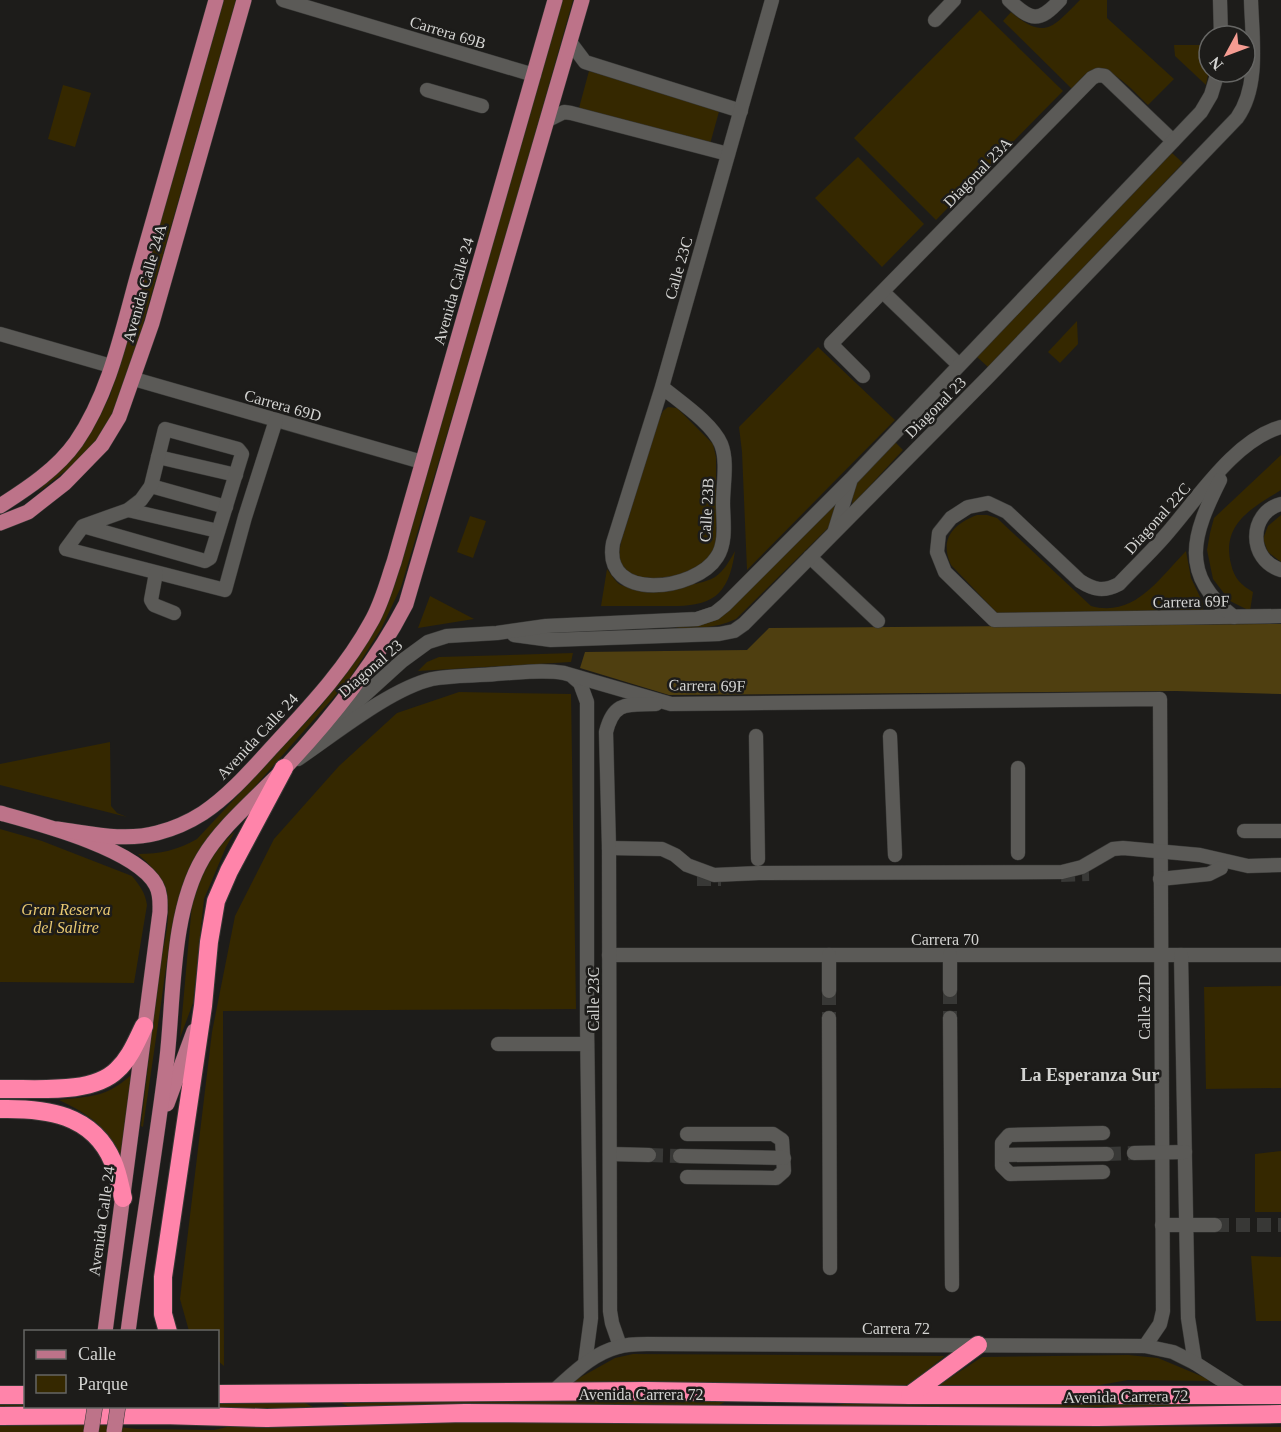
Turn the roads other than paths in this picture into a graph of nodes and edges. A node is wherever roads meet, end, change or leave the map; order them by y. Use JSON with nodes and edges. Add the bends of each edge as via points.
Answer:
{"nodes":[{"id":1,"x":216,"y":0,"type":"edge"},
{"id":2,"x":244,"y":0,"type":"edge"},
{"id":3,"x":284,"y":0,"type":"edge"},
{"id":4,"x":555,"y":0,"type":"edge"},
{"id":5,"x":582,"y":0,"type":"edge"},
{"id":6,"x":772,"y":0,"type":"edge"},
{"id":7,"x":954,"y":0,"type":"edge"},
{"id":8,"x":1009,"y":0,"type":"edge"},
{"id":9,"x":1060,"y":0,"type":"edge"},
{"id":10,"x":1220,"y":0,"type":"edge"},
{"id":11,"x":1251,"y":0,"type":"edge"},
{"id":12,"x":935,"y":20,"type":"dead end"},
{"id":13,"x":1221,"y":24,"type":"edge"},
{"id":14,"x":570,"y":42,"type":"junction"},
{"id":15,"x":534,"y":75,"type":"junction"},
{"id":16,"x":1214,"y":84,"type":"edge"},
{"id":17,"x":427,"y":90,"type":"dead end"},
{"id":18,"x":482,"y":106,"type":"dead end"},
{"id":19,"x":741,"y":111,"type":"junction"},
{"id":20,"x":548,"y":120,"type":"junction"},
{"id":21,"x":1173,"y":141,"type":"junction"},
{"id":22,"x":728,"y":154,"type":"junction"},
{"id":23,"x":883,"y":292,"type":"junction"},
{"id":24,"x":0,"y":334,"type":"edge"},
{"id":25,"x":959,"y":365,"type":"junction"},
{"id":26,"x":111,"y":366,"type":"junction"},
{"id":27,"x":863,"y":376,"type":"dead end"},
{"id":28,"x":134,"y":379,"type":"junction"},
{"id":29,"x":662,"y":387,"type":"junction"},
{"id":30,"x":276,"y":420,"type":"junction"},
{"id":31,"x":1281,"y":426,"type":"edge"},
{"id":32,"x":158,"y":457,"type":"junction"},
{"id":33,"x":1231,"y":459,"type":"junction"},
{"id":34,"x":422,"y":462,"type":"junction"},
{"id":35,"x":236,"y":474,"type":"junction"},
{"id":36,"x":851,"y":478,"type":"junction"},
{"id":37,"x":151,"y":486,"type":"junction"},
{"id":38,"x":1281,"y":504,"type":"edge"},
{"id":39,"x":0,"y":506,"type":"edge"},
{"id":40,"x":226,"y":507,"type":"junction"},
{"id":41,"x":128,"y":510,"type":"junction"},
{"id":42,"x":0,"y":523,"type":"edge"},
{"id":43,"x":83,"y":526,"type":"junction"},
{"id":44,"x":218,"y":531,"type":"junction"},
{"id":45,"x":835,"y":532,"type":"junction"},
{"id":46,"x":180,"y":554,"type":"junction"},
{"id":47,"x":810,"y":557,"type":"junction"},
{"id":48,"x":705,"y":570,"type":"joint"},
{"id":49,"x":1281,"y":570,"type":"edge"},
{"id":50,"x":156,"y":573,"type":"junction"},
{"id":51,"x":174,"y":577,"type":"junction"},
{"id":52,"x":174,"y":613,"type":"dead end"},
{"id":53,"x":1234,"y":616,"type":"junction"},
{"id":54,"x":1281,"y":616,"type":"edge"},
{"id":55,"x":994,"y":620,"type":"joint"},
{"id":56,"x":878,"y":621,"type":"dead end"},
{"id":57,"x":497,"y":633,"type":"junction"},
{"id":58,"x":572,"y":676,"type":"junction"},
{"id":59,"x":1160,"y":699,"type":"joint"},
{"id":60,"x":671,"y":704,"type":"junction"},
{"id":61,"x":756,"y":736,"type":"dead end"},
{"id":62,"x":890,"y":736,"type":"dead end"},
{"id":63,"x":284,"y":768,"type":"junction"},
{"id":64,"x":1018,"y":768,"type":"dead end"},
{"id":65,"x":0,"y":813,"type":"edge"},
{"id":66,"x":57,"y":829,"type":"junction"},
{"id":67,"x":1244,"y":831,"type":"dead end"},
{"id":68,"x":1281,"y":831,"type":"edge"},
{"id":69,"x":609,"y":848,"type":"junction"},
{"id":70,"x":1123,"y":848,"type":"junction"},
{"id":71,"x":662,"y":849,"type":"junction"},
{"id":72,"x":1160,"y":852,"type":"junction"},
{"id":73,"x":1018,"y":853,"type":"dead end"},
{"id":74,"x":895,"y":855,"type":"dead end"},
{"id":75,"x":758,"y":859,"type":"dead end"},
{"id":76,"x":1281,"y":865,"type":"edge"},
{"id":77,"x":1221,"y":868,"type":"dead end"},
{"id":78,"x":1089,"y":874,"type":"tunnel mouth"},
{"id":79,"x":697,"y":879,"type":"tunnel mouth"},
{"id":80,"x":1160,"y":879,"type":"junction"},
{"id":81,"x":829,"y":955,"type":"junction"},
{"id":82,"x":950,"y":955,"type":"junction"},
{"id":83,"x":1160,"y":955,"type":"junction"},
{"id":84,"x":1181,"y":955,"type":"junction"},
{"id":85,"x":1281,"y":955,"type":"edge"},
{"id":86,"x":609,"y":956,"type":"junction"},
{"id":87,"x":950,"y":990,"type":"tunnel mouth"},
{"id":88,"x":829,"y":991,"type":"tunnel mouth"},
{"id":89,"x":203,"y":1006,"type":"junction"},
{"id":90,"x":829,"y":1018,"type":"tunnel mouth"},
{"id":91,"x":950,"y":1018,"type":"tunnel mouth"},
{"id":92,"x":144,"y":1026,"type":"junction"},
{"id":93,"x":498,"y":1044,"type":"dead end"},
{"id":94,"x":587,"y":1044,"type":"junction"},
{"id":95,"x":0,"y":1089,"type":"edge"},
{"id":96,"x":0,"y":1109,"type":"edge"},
{"id":97,"x":157,"y":1132,"type":"junction"},
{"id":98,"x":1102,"y":1133,"type":"dead end"},
{"id":99,"x":687,"y":1134,"type":"dead end"},
{"id":100,"x":1185,"y":1152,"type":"junction"},
{"id":101,"x":1134,"y":1153,"type":"tunnel mouth"},
{"id":102,"x":1162,"y":1153,"type":"junction"},
{"id":103,"x":610,"y":1154,"type":"junction"},
{"id":104,"x":1107,"y":1154,"type":"tunnel mouth"},
{"id":105,"x":648,"y":1155,"type":"tunnel mouth"},
{"id":106,"x":1003,"y":1155,"type":"junction"},
{"id":107,"x":680,"y":1156,"type":"tunnel mouth"},
{"id":108,"x":784,"y":1158,"type":"junction"},
{"id":109,"x":1103,"y":1173,"type":"dead end"},
{"id":110,"x":687,"y":1177,"type":"dead end"},
{"id":111,"x":123,"y":1198,"type":"junction"},
{"id":112,"x":1162,"y":1225,"type":"junction"},
{"id":113,"x":1186,"y":1225,"type":"junction"},
{"id":114,"x":1215,"y":1225,"type":"tunnel mouth"},
{"id":115,"x":830,"y":1268,"type":"dead end"},
{"id":116,"x":952,"y":1285,"type":"dead end"},
{"id":117,"x":105,"y":1330,"type":"edge"},
{"id":118,"x":128,"y":1330,"type":"edge"},
{"id":119,"x":168,"y":1330,"type":"edge"},
{"id":120,"x":978,"y":1345,"type":"junction"},
{"id":121,"x":620,"y":1346,"type":"junction"},
{"id":122,"x":1145,"y":1346,"type":"junction"},
{"id":123,"x":585,"y":1363,"type":"junction"},
{"id":124,"x":1195,"y":1363,"type":"junction"},
{"id":125,"x":219,"y":1385,"type":"edge"},
{"id":126,"x":551,"y":1393,"type":"junction"},
{"id":127,"x":749,"y":1393,"type":"junction"},
{"id":128,"x":219,"y":1394,"type":"edge"},
{"id":129,"x":236,"y":1394,"type":"junction"},
{"id":130,"x":305,"y":1394,"type":"junction"},
{"id":131,"x":0,"y":1395,"type":"edge"},
{"id":132,"x":24,"y":1395,"type":"edge"},
{"id":133,"x":910,"y":1395,"type":"junction"},
{"id":134,"x":1245,"y":1395,"type":"junction"},
{"id":135,"x":1281,"y":1395,"type":"edge"},
{"id":136,"x":95,"y":1408,"type":"edge"},
{"id":137,"x":118,"y":1408,"type":"edge"},
{"id":138,"x":718,"y":1414,"type":"junction"},
{"id":139,"x":1281,"y":1414,"type":"edge"},
{"id":140,"x":0,"y":1416,"type":"edge"},
{"id":141,"x":349,"y":1416,"type":"junction"},
{"id":142,"x":92,"y":1432,"type":"edge"},
{"id":143,"x":114,"y":1432,"type":"edge"}],
"edges":[{"from":1,"to":26,"type":"main road","name":"Avenida Calle 24A"},
{"from":2,"to":28,"type":"main road","name":"Avenida Calle 24A"},
{"from":3,"to":15,"type":"street","name":"Carrera 69B"},
{"from":4,"to":15,"type":"main road","name":"Avenida Calle 24"},
{"from":5,"to":14,"type":"main road"},
{"from":6,"to":19,"type":"street","name":"Calle 23C"},
{"from":7,"to":12,"type":"street"},
{"from":8,"to":9,"type":"street","via":[[1037,17],[1047,14]]},
{"from":10,"to":13,"type":"street"},
{"from":11,"to":45,"type":"street","name":"Diagonal 23","via":[[1251,75],[1246,103],[1237,118]]},
{"from":14,"to":19,"type":"street","via":[[585,62]]},
{"from":14,"to":20,"type":"main road"},
{"from":15,"to":34,"type":"main road","name":"Avenida Calle 24"},
{"from":16,"to":21,"type":"street","name":"Diagonal 23","via":[[1207,104]]},
{"from":17,"to":18,"type":"street"},
{"from":19,"to":22,"type":"street","name":"Calle 23C"},
{"from":20,"to":22,"type":"street","via":[[571,113]]},
{"from":20,"to":63,"type":"main road","via":[[406,604],[355,687]]},
{"from":21,"to":23,"type":"street","name":"Diagonal 23A","via":[[1105,76],[1098,75]]},
{"from":21,"to":25,"type":"street","name":"Diagonal 23"},
{"from":22,"to":29,"type":"street","name":"Calle 23C"},
{"from":23,"to":25,"type":"street"},
{"from":23,"to":27,"type":"street","via":[[831,344]]},
{"from":24,"to":26,"type":"street"},
{"from":25,"to":36,"type":"street","name":"Diagonal 23"},
{"from":26,"to":39,"type":"main road","name":"Avenida Calle 24A","via":[[99,403],[75,443],[53,468]]},
{"from":28,"to":30,"type":"street","name":"Carrera 69D"},
{"from":28,"to":42,"type":"main road","name":"Avenida Calle 24A","via":[[111,432],[85,465],[28,512]]},
{"from":29,"to":48,"type":"street","name":"Calle 23B","via":[[714,431],[722,445],[723,545]]},
{"from":29,"to":48,"type":"street","name":"Calle 23C","via":[[611,552],[615,568],[637,584],[674,583]]},
{"from":30,"to":34,"type":"street","name":"Carrera 69D"},
{"from":30,"to":51,"type":"street","via":[[225,590]]},
{"from":31,"to":33,"type":"street"},
{"from":32,"to":35,"type":"street"},
{"from":32,"to":35,"type":"street","via":[[165,429],[238,448],[242,454]]},
{"from":32,"to":37,"type":"street"},
{"from":33,"to":53,"type":"street","via":[[1206,507],[1196,539],[1195,562],[1211,596]]},
{"from":33,"to":55,"type":"street","name":"Diagonal 22C","via":[[1119,584],[1102,590],[1080,581],[1007,512],[988,504],[968,507],[951,518],[939,533],[937,552],[945,572]]},
{"from":34,"to":66,"type":"main road","name":"Avenida Calle 24","via":[[388,581],[371,622],[319,696],[244,777],[201,814],[154,834],[112,836]]},
{"from":35,"to":40,"type":"street"},
{"from":36,"to":45,"type":"street"},
{"from":36,"to":57,"type":"street","name":"Diagonal 23","via":[[715,613],[697,619],[546,626]]},
{"from":37,"to":40,"type":"street"},
{"from":37,"to":41,"type":"street"},
{"from":38,"to":49,"type":"street","via":[[1265,512],[1259,521],[1256,543],[1266,562]]},
{"from":40,"to":44,"type":"street"},
{"from":41,"to":43,"type":"street"},
{"from":41,"to":44,"type":"street"},
{"from":43,"to":46,"type":"street"},
{"from":43,"to":50,"type":"street","via":[[66,549]]},
{"from":44,"to":46,"type":"street","via":[[210,558],[205,561]]},
{"from":45,"to":47,"type":"street","name":"Diagonal 23"},
{"from":46,"to":51,"type":"street"},
{"from":47,"to":56,"type":"street"},
{"from":47,"to":57,"type":"street","name":"Diagonal 23","via":[[744,624],[728,633],[551,640]]},
{"from":50,"to":51,"type":"street"},
{"from":50,"to":52,"type":"street","via":[[151,600]]},
{"from":53,"to":54,"type":"street","name":"Carrera 69F"},
{"from":53,"to":55,"type":"street","name":"Carrera 69F"},
{"from":57,"to":63,"type":"street","name":"Diagonal 23","via":[[437,638],[415,650]]},
{"from":58,"to":60,"type":"street","name":"Carrera 69F"},
{"from":58,"to":63,"type":"street","name":"Carrera 69F","via":[[555,671],[513,673],[434,679],[414,685],[391,696]]},
{"from":58,"to":94,"type":"street","name":"Calle 23C","via":[[580,683],[587,702]]},
{"from":59,"to":60,"type":"street","name":"Carrera 69F"},
{"from":59,"to":72,"type":"street","name":"Calle 22D"},
{"from":60,"to":69,"type":"street","name":"Calle 23C","via":[[624,705],[609,720]]},
{"from":61,"to":75,"type":"street"},
{"from":62,"to":74,"type":"street"},
{"from":63,"to":89,"type":"highway","via":[[216,901]]},
{"from":63,"to":97,"type":"main road","via":[[213,844],[186,898]]},
{"from":64,"to":73,"type":"street"},
{"from":65,"to":66,"type":"main road"},
{"from":66,"to":92,"type":"main road","name":"Avenida Calle 24","via":[[137,865],[156,885],[160,912]]},
{"from":67,"to":68,"type":"street"},
{"from":69,"to":71,"type":"street"},
{"from":69,"to":86,"type":"street","name":"Calle 23C"},
{"from":70,"to":71,"type":"street","via":[[1062,872],[717,875],[687,865]]},
{"from":70,"to":72,"type":"street"},
{"from":70,"to":78,"type":"street"},
{"from":71,"to":79,"type":"street","via":[[680,869]]},
{"from":72,"to":76,"type":"street","via":[[1200,855],[1248,866]]},
{"from":72,"to":80,"type":"street","name":"Calle 22D"},
{"from":77,"to":80,"type":"street","via":[[1209,874]]},
{"from":80,"to":83,"type":"street","name":"Calle 22D"},
{"from":81,"to":82,"type":"street","name":"Carrera 70"},
{"from":81,"to":86,"type":"street","name":"Carrera 70"},
{"from":81,"to":88,"type":"street"},
{"from":82,"to":83,"type":"street","name":"Carrera 70"},
{"from":82,"to":87,"type":"street"},
{"from":83,"to":84,"type":"street","name":"Carrera 70"},
{"from":83,"to":102,"type":"street","name":"Calle 22D"},
{"from":84,"to":85,"type":"street","name":"Carrera 70"},
{"from":84,"to":100,"type":"street"},
{"from":86,"to":103,"type":"street","name":"Calle 23C"},
{"from":89,"to":97,"type":"main road"},
{"from":89,"to":119,"type":"highway","via":[[163,1277],[162,1305]]},
{"from":90,"to":115,"type":"street"},
{"from":91,"to":116,"type":"street"},
{"from":92,"to":95,"type":"highway","via":[[125,1061],[100,1083]]},
{"from":92,"to":111,"type":"main road","name":"Avenida Calle 24"},
{"from":93,"to":94,"type":"street"},
{"from":94,"to":123,"type":"street","name":"Calle 23C","via":[[591,1318]]},
{"from":96,"to":111,"type":"highway","via":[[56,1113],[88,1128],[110,1154]]},
{"from":97,"to":118,"type":"main road"},
{"from":98,"to":106,"type":"street","via":[[1009,1135],[1002,1143]]},
{"from":99,"to":108,"type":"street","via":[[773,1134],[782,1140]]},
{"from":100,"to":102,"type":"street"},
{"from":100,"to":113,"type":"street"},
{"from":101,"to":102,"type":"street"},
{"from":102,"to":112,"type":"street","name":"Calle 22D"},
{"from":103,"to":105,"type":"street"},
{"from":103,"to":121,"type":"street","name":"Calle 23C","via":[[610,1311]]},
{"from":104,"to":106,"type":"street"},
{"from":106,"to":109,"type":"street","via":[[1002,1166],[1010,1174]]},
{"from":107,"to":108,"type":"street"},
{"from":108,"to":110,"type":"street","via":[[784,1171],[776,1178]]},
{"from":111,"to":117,"type":"main road","name":"Avenida Calle 24"},
{"from":112,"to":113,"type":"street"},
{"from":112,"to":122,"type":"street","name":"Calle 22D","via":[[1163,1311],[1160,1324]]},
{"from":113,"to":114,"type":"street"},
{"from":113,"to":124,"type":"street","via":[[1188,1318]]},
{"from":120,"to":121,"type":"street","name":"Carrera 72"},
{"from":120,"to":122,"type":"street","name":"Carrera 72"},
{"from":120,"to":133,"type":"highway"},
{"from":121,"to":123,"type":"street","name":"Carrera 72"},
{"from":122,"to":124,"type":"street","name":"Carrera 72","via":[[1173,1352]]},
{"from":123,"to":126,"type":"street","name":"Carrera 72"},
{"from":124,"to":134,"type":"street","name":"Carrera 72"},
{"from":125,"to":129,"type":"highway"},
{"from":126,"to":127,"type":"highway","name":"Avenida Carrera 72"},
{"from":126,"to":130,"type":"highway","name":"Avenida Carrera 72"},
{"from":127,"to":133,"type":"highway","name":"Avenida Carrera 72"},
{"from":127,"to":138,"type":"highway"},
{"from":128,"to":129,"type":"highway","name":"Avenida Carrera 72"},
{"from":129,"to":130,"type":"highway","name":"Avenida Carrera 72"},
{"from":130,"to":141,"type":"highway"},
{"from":131,"to":132,"type":"highway"},
{"from":133,"to":134,"type":"highway","name":"Avenida Carrera 72"},
{"from":134,"to":135,"type":"highway","name":"Avenida Carrera 72"},
{"from":136,"to":142,"type":"main road","bridge":true},
{"from":137,"to":143,"type":"main road","bridge":true},
{"from":138,"to":139,"type":"highway","name":"Avenida Carrera 72"},
{"from":138,"to":141,"type":"highway","name":"Avenida Carrera 72"},
{"from":140,"to":141,"type":"highway","name":"Avenida Carrera 72"}]}
